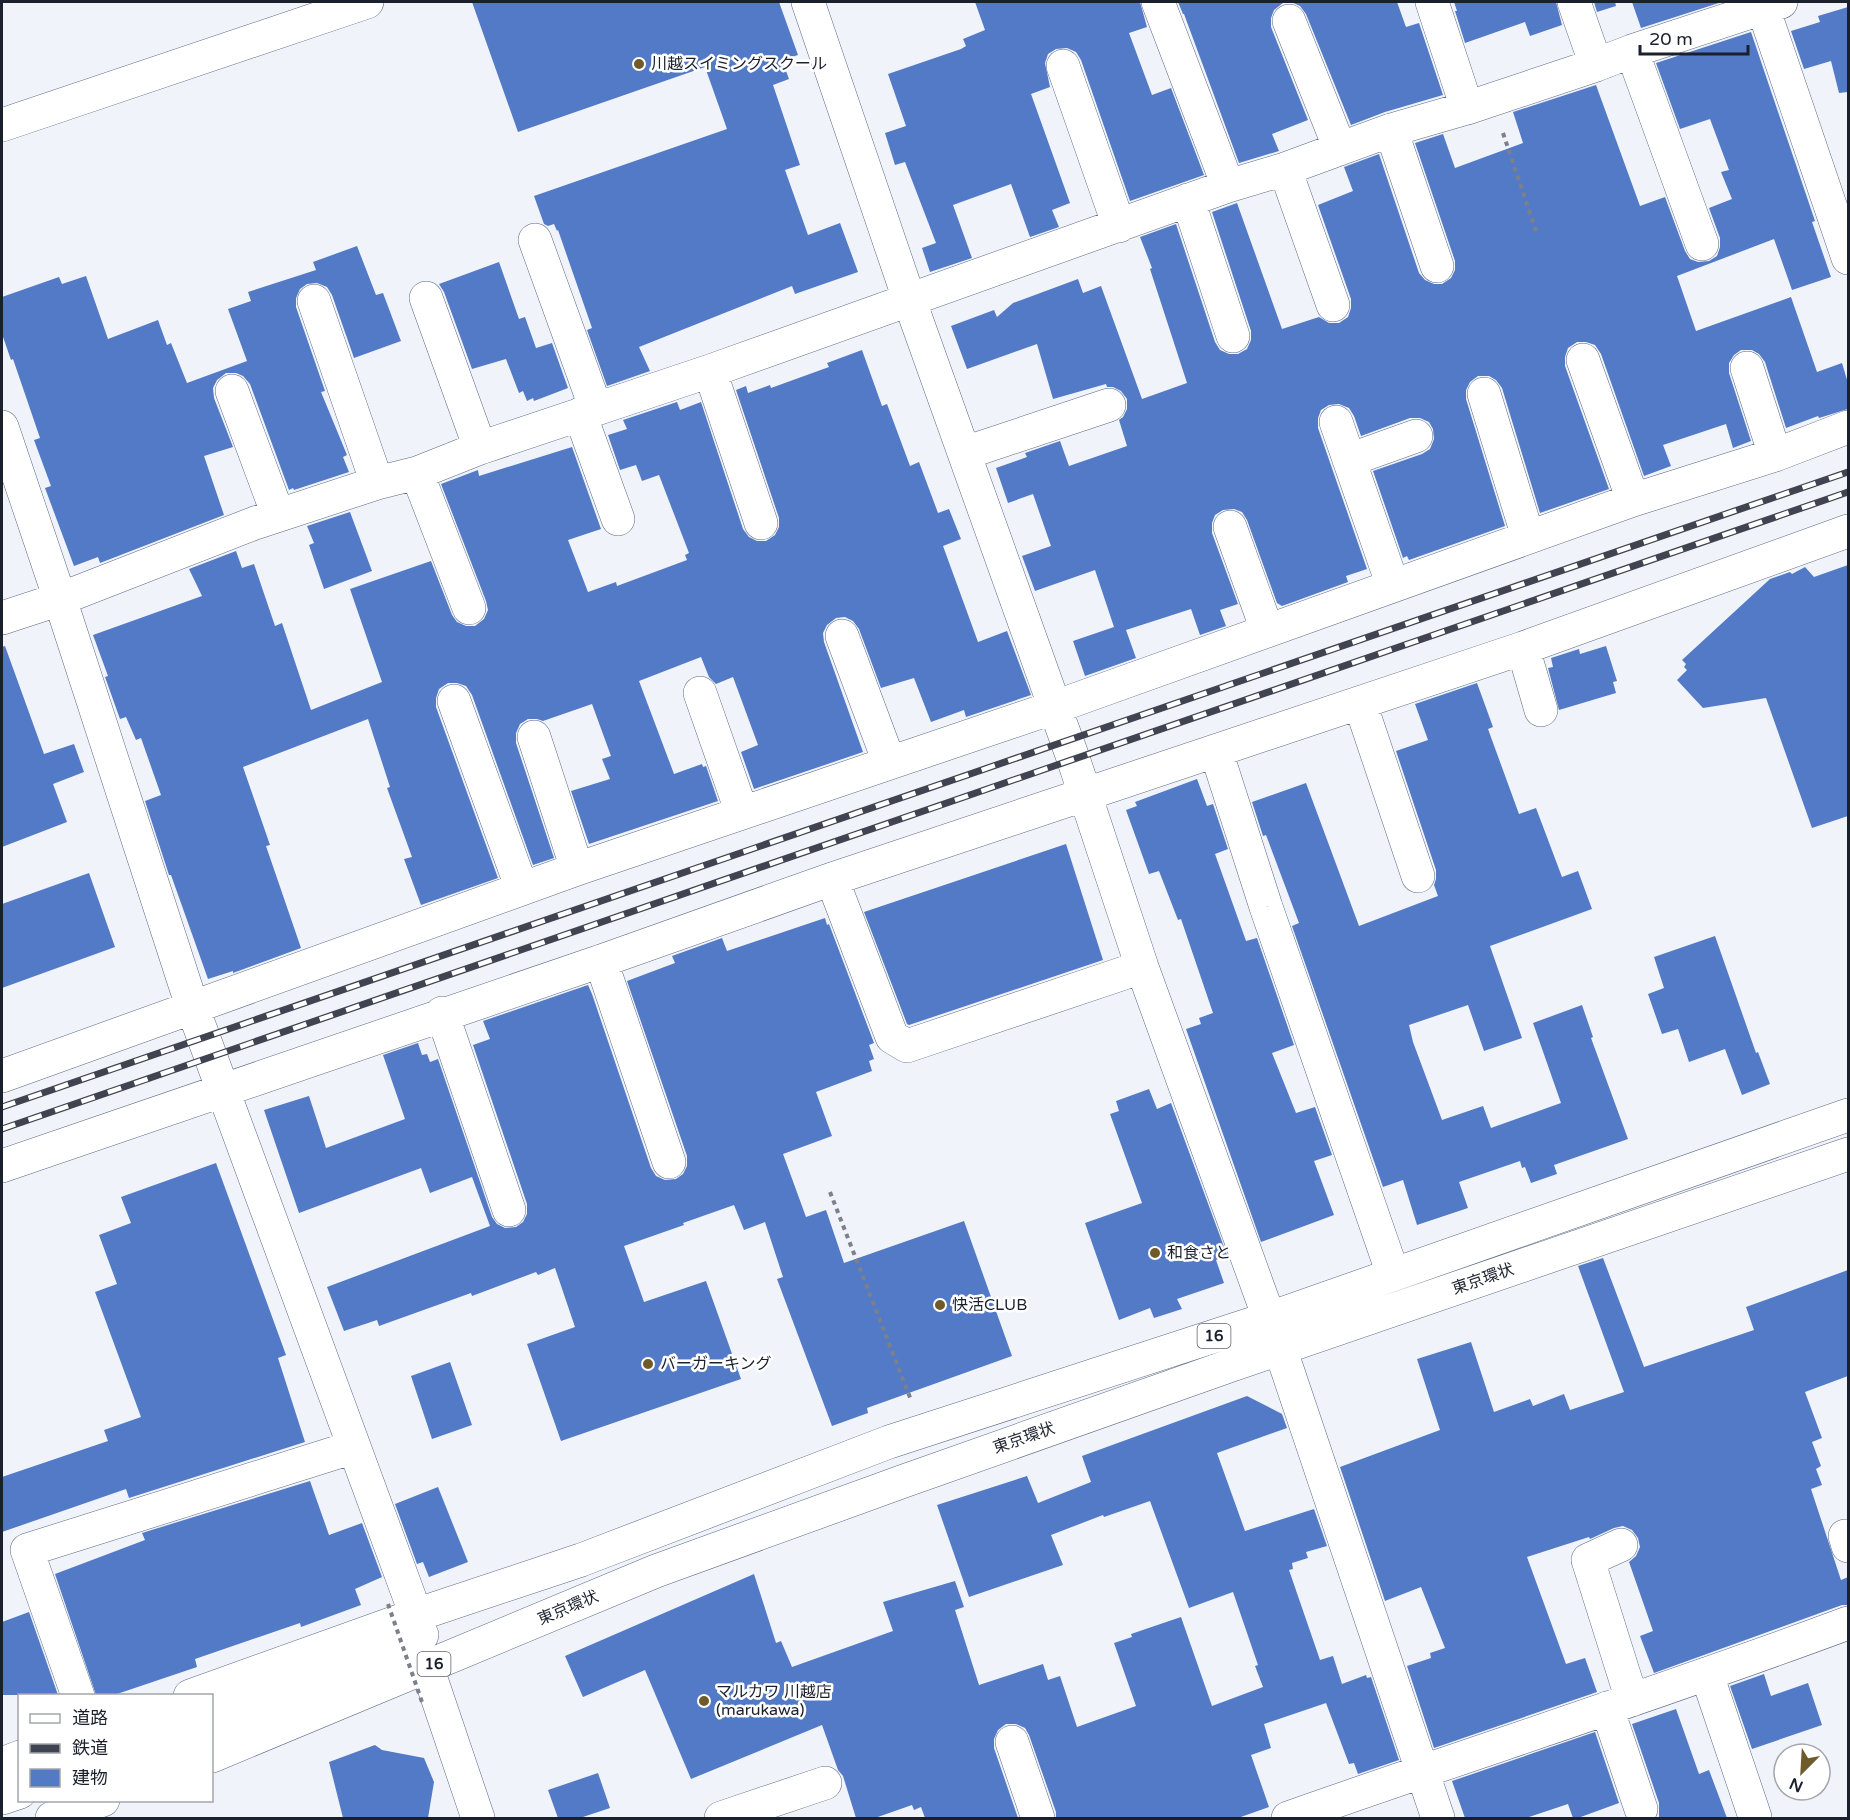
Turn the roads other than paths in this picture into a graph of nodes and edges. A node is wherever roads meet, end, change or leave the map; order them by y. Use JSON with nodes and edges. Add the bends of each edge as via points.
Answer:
{"nodes":[{"id":1,"x":367,"y":2,"type":"edge"},
{"id":2,"x":808,"y":2,"type":"edge"},
{"id":3,"x":1158,"y":2,"type":"edge"},
{"id":4,"x":1432,"y":2,"type":"edge"},
{"id":5,"x":1574,"y":2,"type":"edge"},
{"id":6,"x":1768,"y":4,"type":"edge"},
{"id":7,"x":1289,"y":21,"type":"dead end"},
{"id":8,"x":1632,"y":51,"type":"junction"},
{"id":9,"x":1596,"y":65,"type":"junction"},
{"id":10,"x":1063,"y":66,"type":"dead end"},
{"id":11,"x":1479,"y":104,"type":"junction"},
{"id":12,"x":2,"y":125,"type":"edge"},
{"id":13,"x":1391,"y":130,"type":"junction"},
{"id":14,"x":1340,"y":149,"type":"junction"},
{"id":15,"x":1285,"y":169,"type":"junction"},
{"id":16,"x":1228,"y":186,"type":"junction"},
{"id":17,"x":1188,"y":200,"type":"junction"},
{"id":18,"x":1119,"y":226,"type":"junction"},
{"id":19,"x":535,"y":240,"type":"dead end"},
{"id":20,"x":1702,"y":244,"type":"dead end"},
{"id":21,"x":1848,"y":258,"type":"edge"},
{"id":22,"x":1437,"y":266,"type":"dead end"},
{"id":23,"x":426,"y":298,"type":"dead end"},
{"id":24,"x":909,"y":299,"type":"junction"},
{"id":25,"x":314,"y":302,"type":"dead end"},
{"id":26,"x":1333,"y":305,"type":"dead end"},
{"id":27,"x":1233,"y":336,"type":"dead end"},
{"id":28,"x":1583,"y":360,"type":"dead end"},
{"id":29,"x":1747,"y":368,"type":"dead end"},
{"id":30,"x":710,"y":371,"type":"junction"},
{"id":31,"x":232,"y":391,"type":"dead end"},
{"id":32,"x":1484,"y":394,"type":"dead end"},
{"id":33,"x":1109,"y":405,"type":"dead end"},
{"id":34,"x":588,"y":412,"type":"junction"},
{"id":35,"x":1336,"y":422,"type":"dead end"},
{"id":36,"x":1848,"y":427,"type":"edge"},
{"id":37,"x":1416,"y":436,"type":"dead end"},
{"id":38,"x":4,"y":441,"type":"edge"},
{"id":39,"x":480,"y":448,"type":"junction"},
{"id":40,"x":965,"y":453,"type":"junction"},
{"id":41,"x":1775,"y":455,"type":"junction"},
{"id":42,"x":1349,"y":460,"type":"junction"},
{"id":43,"x":417,"y":473,"type":"junction"},
{"id":44,"x":377,"y":483,"type":"junction"},
{"id":45,"x":1633,"y":500,"type":"junction"},
{"id":46,"x":278,"y":515,"type":"junction"},
{"id":47,"x":618,"y":519,"type":"dead end"},
{"id":48,"x":761,"y":523,"type":"dead end"},
{"id":49,"x":1230,"y":527,"type":"dead end"},
{"id":50,"x":1848,"y":531,"type":"edge"},
{"id":51,"x":1528,"y":537,"type":"junction"},
{"id":52,"x":1393,"y":586,"type":"junction"},
{"id":53,"x":60,"y":599,"type":"junction"},
{"id":54,"x":468,"y":608,"type":"dead end"},
{"id":55,"x":2,"y":618,"type":"edge"},
{"id":56,"x":1267,"y":630,"type":"junction"},
{"id":57,"x":842,"y":636,"type":"dead end"},
{"id":58,"x":1523,"y":648,"type":"junction"},
{"id":59,"x":700,"y":693,"type":"dead end"},
{"id":60,"x":454,"y":701,"type":"dead end"},
{"id":61,"x":1360,"y":703,"type":"junction"},
{"id":62,"x":1054,"y":707,"type":"junction"},
{"id":63,"x":1541,"y":710,"type":"dead end"},
{"id":64,"x":534,"y":737,"type":"dead end"},
{"id":65,"x":1216,"y":751,"type":"junction"},
{"id":66,"x":889,"y":762,"type":"junction"},
{"id":67,"x":1085,"y":796,"type":"junction"},
{"id":68,"x":742,"y":813,"type":"junction"},
{"id":69,"x":577,"y":869,"type":"junction"},
{"id":70,"x":1418,"y":876,"type":"dead end"},
{"id":71,"x":832,"y":879,"type":"junction"},
{"id":72,"x":522,"y":889,"type":"junction"},
{"id":73,"x":601,"y":961,"type":"junction"},
{"id":74,"x":1142,"y":966,"type":"junction"},
{"id":75,"x":192,"y":1006,"type":"junction"},
{"id":76,"x":442,"y":1013,"type":"junction"},
{"id":77,"x":2,"y":1076,"type":"edge"},
{"id":78,"x":223,"y":1091,"type":"junction"},
{"id":79,"x":1848,"y":1115,"type":"edge"},
{"id":80,"x":1848,"y":1154,"type":"edge"},
{"id":81,"x":669,"y":1162,"type":"dead end"},
{"id":82,"x":2,"y":1166,"type":"edge"},
{"id":83,"x":509,"y":1210,"type":"dead end"},
{"id":84,"x":1392,"y":1274,"type":"junction"},
{"id":85,"x":1275,"y":1333,"type":"junction"},
{"id":86,"x":354,"y":1447,"type":"junction"},
{"id":87,"x":1621,"y":1545,"type":"dead end"},
{"id":88,"x":581,"y":1560,"type":"junction"},
{"id":89,"x":402,"y":1610,"type":"junction"},
{"id":90,"x":1848,"y":1623,"type":"edge"},
{"id":91,"x":427,"y":1667,"type":"junction"},
{"id":92,"x":1707,"y":1676,"type":"junction"},
{"id":93,"x":78,"y":1694,"type":"edge"},
{"id":94,"x":192,"y":1694,"type":"edge"},
{"id":95,"x":1619,"y":1704,"type":"junction"},
{"id":96,"x":213,"y":1723,"type":"edge"},
{"id":97,"x":1012,"y":1742,"type":"dead end"},
{"id":98,"x":213,"y":1756,"type":"edge"},
{"id":99,"x":18,"y":1758,"type":"edge"},
{"id":100,"x":2,"y":1764,"type":"edge"},
{"id":101,"x":1422,"y":1771,"type":"junction"},
{"id":102,"x":825,"y":1783,"type":"dead end"},
{"id":103,"x":18,"y":1793,"type":"edge"},
{"id":104,"x":2,"y":1798,"type":"edge"},
{"id":105,"x":101,"y":1807,"type":"edge"},
{"id":106,"x":1641,"y":1809,"type":"dead end"},
{"id":107,"x":1755,"y":1817,"type":"edge"},
{"id":108,"x":52,"y":1818,"type":"edge"},
{"id":109,"x":478,"y":1818,"type":"edge"},
{"id":110,"x":721,"y":1818,"type":"edge"},
{"id":111,"x":1038,"y":1818,"type":"edge"},
{"id":112,"x":1288,"y":1818,"type":"edge"},
{"id":113,"x":1438,"y":1818,"type":"edge"}],
"edges":[{"from":1,"to":12,"type":"main road"},
{"from":2,"to":24,"type":"main road"},
{"from":3,"to":16,"type":"main road"},
{"from":4,"to":11,"type":"main road"},
{"from":5,"to":9,"type":"main road"},
{"from":6,"to":8,"type":"main road"},
{"from":6,"to":21,"type":"main road"},
{"from":7,"to":14,"type":"main road"},
{"from":8,"to":9,"type":"main road"},
{"from":8,"to":20,"type":"main road"},
{"from":9,"to":11,"type":"main road"},
{"from":10,"to":18,"type":"main road"},
{"from":11,"to":13,"type":"main road"},
{"from":13,"to":14,"type":"main road"},
{"from":13,"to":22,"type":"main road"},
{"from":14,"to":15,"type":"main road"},
{"from":15,"to":16,"type":"main road"},
{"from":15,"to":26,"type":"main road"},
{"from":16,"to":17,"type":"main road"},
{"from":17,"to":18,"type":"main road"},
{"from":17,"to":27,"type":"main road"},
{"from":18,"to":24,"type":"main road"},
{"from":19,"to":34,"type":"main road"},
{"from":23,"to":39,"type":"main road"},
{"from":24,"to":30,"type":"main road"},
{"from":24,"to":40,"type":"main road"},
{"from":25,"to":44,"type":"main road"},
{"from":28,"to":45,"type":"main road"},
{"from":29,"to":41,"type":"main road"},
{"from":30,"to":34,"type":"main road"},
{"from":30,"to":48,"type":"main road"},
{"from":31,"to":46,"type":"main road"},
{"from":32,"to":51,"type":"main road"},
{"from":33,"to":40,"type":"main road"},
{"from":34,"to":39,"type":"main road"},
{"from":34,"to":47,"type":"main road"},
{"from":35,"to":42,"type":"main road"},
{"from":36,"to":41,"type":"main road"},
{"from":37,"to":42,"type":"main road"},
{"from":38,"to":53,"type":"main road"},
{"from":39,"to":43,"type":"main road"},
{"from":40,"to":62,"type":"main road"},
{"from":41,"to":45,"type":"main road"},
{"from":42,"to":52,"type":"main road"},
{"from":43,"to":44,"type":"main road"},
{"from":43,"to":54,"type":"main road"},
{"from":44,"to":46,"type":"main road"},
{"from":45,"to":51,"type":"main road"},
{"from":46,"to":53,"type":"main road"},
{"from":49,"to":56,"type":"main road"},
{"from":50,"to":58,"type":"main road"},
{"from":51,"to":52,"type":"main road"},
{"from":52,"to":56,"type":"main road"},
{"from":53,"to":55,"type":"main road"},
{"from":53,"to":75,"type":"main road"},
{"from":56,"to":62,"type":"main road"},
{"from":57,"to":66,"type":"main road"},
{"from":58,"to":61,"type":"main road"},
{"from":58,"to":63,"type":"main road"},
{"from":59,"to":68,"type":"main road"},
{"from":60,"to":72,"type":"main road"},
{"from":61,"to":65,"type":"main road"},
{"from":61,"to":70,"type":"main road"},
{"from":62,"to":66,"type":"main road"},
{"from":62,"to":67,"type":"main road"},
{"from":64,"to":69,"type":"main road"},
{"from":65,"to":67,"type":"main road"},
{"from":65,"to":84,"type":"main road"},
{"from":66,"to":68,"type":"main road"},
{"from":67,"to":71,"type":"main road"},
{"from":67,"to":74,"type":"main road"},
{"from":68,"to":69,"type":"main road"},
{"from":69,"to":72,"type":"main road"},
{"from":71,"to":73,"type":"main road"},
{"from":71,"to":74,"type":"main road","via":[[892,1037],[907,1046]]},
{"from":72,"to":75,"type":"main road"},
{"from":73,"to":76,"type":"main road"},
{"from":73,"to":81,"type":"main road"},
{"from":74,"to":85,"type":"main road"},
{"from":75,"to":77,"type":"main road"},
{"from":75,"to":78,"type":"main road"},
{"from":76,"to":78,"type":"main road"},
{"from":76,"to":83,"type":"main road"},
{"from":78,"to":82,"type":"main road"},
{"from":78,"to":86,"type":"main road"},
{"from":79,"to":84,"type":"main road","name":"東京環状","number":"16"},
{"from":80,"to":85,"type":"main road","name":"東京環状","number":"16"},
{"from":84,"to":85,"type":"main road","name":"東京環状","number":"16"},
{"from":85,"to":88,"type":"main road","name":"東京環状","number":"16","via":[[889,1442]]},
{"from":85,"to":91,"type":"main road","name":"東京環状","number":"16","via":[[904,1480],[666,1567]]},
{"from":85,"to":101,"type":"main road"},
{"from":86,"to":89,"type":"main road"},
{"from":86,"to":93,"type":"main road","via":[[27,1550]]},
{"from":87,"to":95,"type":"main road","via":[[1588,1560]]},
{"from":88,"to":89,"type":"main road","name":"東京環状","number":"16"},
{"from":88,"to":96,"type":"main road","name":"東京環状","number":"16","via":[[429,1631]]},
{"from":89,"to":94,"type":"main road","name":"東京環状","number":"16"},
{"from":90,"to":92,"type":"main road"},
{"from":91,"to":98,"type":"main road","name":"東京環状","number":"16"},
{"from":91,"to":109,"type":"main road"},
{"from":92,"to":95,"type":"main road"},
{"from":92,"to":107,"type":"main road"},
{"from":95,"to":101,"type":"main road"},
{"from":95,"to":106,"type":"main road"},
{"from":97,"to":111,"type":"main road"},
{"from":99,"to":100,"type":"main road"},
{"from":101,"to":112,"type":"main road"},
{"from":101,"to":113,"type":"main road"},
{"from":102,"to":110,"type":"main road"},
{"from":103,"to":104,"type":"main road"},
{"from":105,"to":108,"type":"main road"}]}
